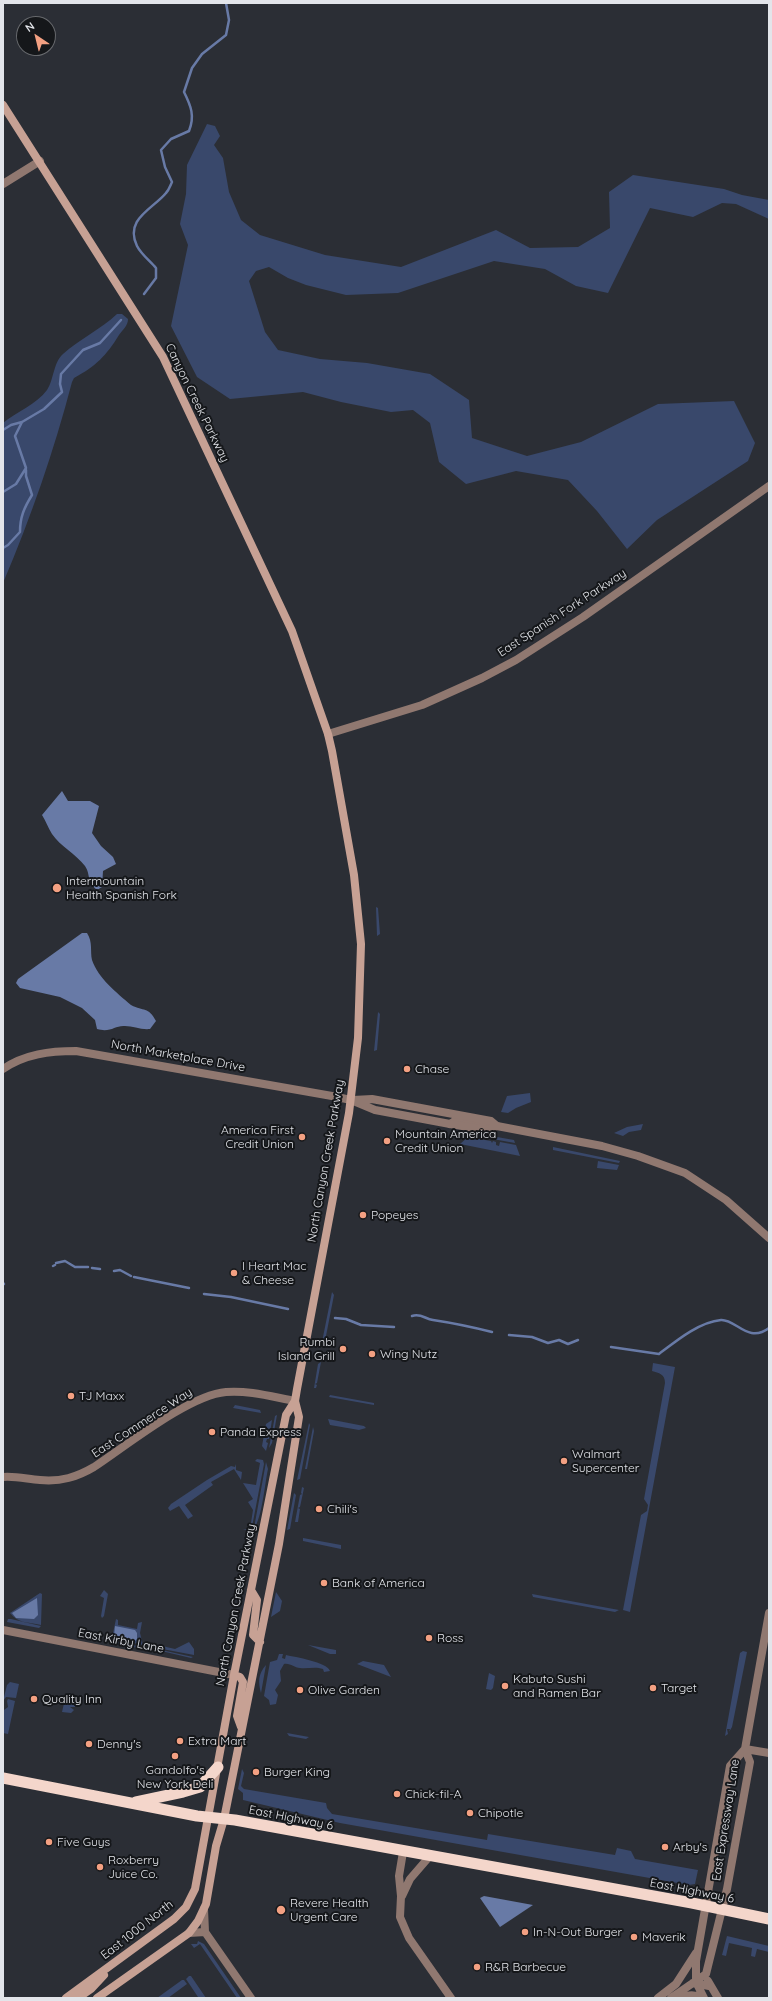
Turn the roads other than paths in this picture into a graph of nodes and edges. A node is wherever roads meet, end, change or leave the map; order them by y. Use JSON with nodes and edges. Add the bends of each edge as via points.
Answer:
{"nodes":[{"id":1,"x":3,"y":105,"type":"edge"},
{"id":2,"x":40,"y":161,"type":"junction"},
{"id":3,"x":3,"y":184,"type":"edge"},
{"id":4,"x":769,"y":486,"type":"edge"},
{"id":5,"x":328,"y":734,"type":"junction"},
{"id":6,"x":3,"y":1069,"type":"edge"},
{"id":7,"x":351,"y":1100,"type":"junction"},
{"id":8,"x":497,"y":1126,"type":"junction"},
{"id":9,"x":769,"y":1238,"type":"edge"},
{"id":10,"x":295,"y":1401,"type":"junction"},
{"id":11,"x":3,"y":1477,"type":"edge"},
{"id":12,"x":251,"y":1590,"type":"junction"},
{"id":13,"x":769,"y":1613,"type":"edge"},
{"id":14,"x":3,"y":1630,"type":"edge"},
{"id":15,"x":260,"y":1642,"type":"junction"},
{"id":16,"x":234,"y":1675,"type":"junction"},
{"id":17,"x":242,"y":1728,"type":"junction"},
{"id":18,"x":745,"y":1749,"type":"junction"},
{"id":19,"x":769,"y":1753,"type":"edge"},
{"id":20,"x":218,"y":1767,"type":"junction"},
{"id":21,"x":3,"y":1778,"type":"edge"},
{"id":22,"x":132,"y":1803,"type":"junction"},
{"id":23,"x":208,"y":1817,"type":"junction"},
{"id":24,"x":224,"y":1819,"type":"junction"},
{"id":25,"x":403,"y":1852,"type":"junction"},
{"id":26,"x":429,"y":1857,"type":"junction"},
{"id":27,"x":401,"y":1896,"type":"junction"},
{"id":28,"x":706,"y":1906,"type":"junction"},
{"id":29,"x":204,"y":1909,"type":"junction"},
{"id":30,"x":722,"y":1910,"type":"junction"},
{"id":31,"x":769,"y":1919,"type":"edge"},
{"id":32,"x":205,"y":1932,"type":"junction"},
{"id":33,"x":189,"y":1933,"type":"junction"},
{"id":34,"x":698,"y":1950,"type":"junction"},
{"id":35,"x":708,"y":1966,"type":"junction"},
{"id":36,"x":107,"y":1969,"type":"junction"},
{"id":37,"x":696,"y":1982,"type":"junction"},
{"id":38,"x":710,"y":1986,"type":"junction"},
{"id":39,"x":671,"y":1989,"type":"junction"},
{"id":40,"x":66,"y":1998,"type":"edge"},
{"id":41,"x":78,"y":1998,"type":"edge"},
{"id":42,"x":97,"y":1998,"type":"edge"},
{"id":43,"x":251,"y":1998,"type":"edge"},
{"id":44,"x":451,"y":1998,"type":"edge"},
{"id":45,"x":658,"y":1998,"type":"edge"},
{"id":46,"x":672,"y":1998,"type":"edge"},
{"id":47,"x":682,"y":1998,"type":"edge"},
{"id":48,"x":703,"y":1998,"type":"edge"},
{"id":49,"x":718,"y":1998,"type":"edge"}],
"edges":[{"from":1,"to":2,"type":"main road","name":"Canyon Creek Parkway"},
{"from":2,"to":3,"type":"street"},
{"from":2,"to":5,"type":"main road","name":"Canyon Creek Parkway","via":[[166,364],[292,631]]},
{"from":4,"to":5,"type":"street","name":"East Spanish Fork Parkway","via":[[583,617],[516,660],[422,705]]},
{"from":5,"to":7,"type":"main road","name":"North Canyon Creek Parkway","via":[[354,875],[361,944],[358,1038]]},
{"from":6,"to":7,"type":"street","name":"North Marketplace Drive","via":[[32,1055],[76,1051]]},
{"from":7,"to":8,"type":"street","name":"North Marketplace Drive","via":[[372,1099],[448,1112],[491,1121]]},
{"from":7,"to":8,"type":"street","name":"North Marketplace Drive","via":[[375,1110],[450,1124],[487,1130]]},
{"from":7,"to":10,"type":"main road","name":"North Canyon Creek Parkway"},
{"from":8,"to":9,"type":"street","name":"North Marketplace Drive","via":[[609,1148],[685,1173],[726,1200]]},
{"from":10,"to":11,"type":"street","name":"East Commerce Way","via":[[241,1392],[213,1394],[189,1404],[78,1476],[61,1481]]},
{"from":10,"to":12,"type":"main road","name":"North Canyon Creek Parkway","via":[[286,1415]]},
{"from":10,"to":15,"type":"main road","name":"North Canyon Creek Parkway","via":[[299,1417]]},
{"from":12,"to":15,"type":"main road","via":[[257,1600],[253,1635]]},
{"from":12,"to":16,"type":"main road","name":"North Canyon Creek Parkway"},
{"from":13,"to":18,"type":"street","name":"East Expressway Lane"},
{"from":14,"to":16,"type":"street","name":"East Kirby Lane"},
{"from":15,"to":17,"type":"main road","name":"North Canyon Creek Parkway"},
{"from":16,"to":17,"type":"main road","via":[[240,1676],[243,1682],[237,1716]]},
{"from":16,"to":20,"type":"main road","name":"North Canyon Creek Parkway"},
{"from":17,"to":24,"type":"main road","name":"North Canyon Creek Parkway"},
{"from":18,"to":19,"type":"street"},
{"from":18,"to":28,"type":"street","name":"East Expressway Lane","via":[[730,1766]]},
{"from":18,"to":30,"type":"street","name":"East Expressway Lane","via":[[750,1762]]},
{"from":20,"to":22,"type":"highway","via":[[200,1787]]},
{"from":20,"to":23,"type":"main road","name":"North Canyon Creek Parkway"},
{"from":21,"to":22,"type":"highway","name":"East Highway 6"},
{"from":22,"to":23,"type":"highway","name":"East Highway 6"},
{"from":23,"to":24,"type":"highway","name":"East Highway 6"},
{"from":23,"to":36,"type":"main road","name":"East 1000 North","via":[[198,1878],[186,1906],[164,1927]]},
{"from":24,"to":25,"type":"highway","name":"East Highway 6"},
{"from":24,"to":29,"type":"main road"},
{"from":25,"to":26,"type":"highway","name":"East Highway 6"},
{"from":25,"to":27,"type":"street","via":[[399,1876]]},
{"from":26,"to":27,"type":"street","via":[[410,1879]]},
{"from":26,"to":28,"type":"highway","name":"East Highway 6"},
{"from":27,"to":44,"type":"street","via":[[400,1917],[407,1934]]},
{"from":28,"to":30,"type":"highway","name":"East Highway 6"},
{"from":28,"to":34,"type":"street","name":"East Expressway Lane"},
{"from":29,"to":32,"type":"street"},
{"from":29,"to":33,"type":"main road"},
{"from":30,"to":31,"type":"highway","name":"East Highway 6"},
{"from":30,"to":35,"type":"street","name":"East Expressway Lane"},
{"from":32,"to":33,"type":"street"},
{"from":32,"to":43,"type":"street"},
{"from":33,"to":42,"type":"main road"},
{"from":34,"to":37,"type":"street","name":"East Expressway Lane"},
{"from":34,"to":39,"type":"street","via":[[680,1980]]},
{"from":35,"to":37,"type":"street","via":[[706,1974]]},
{"from":35,"to":38,"type":"street"},
{"from":36,"to":40,"type":"main road","name":"East 1000 North"},
{"from":36,"to":41,"type":"main road","via":[[96,1984]]},
{"from":37,"to":38,"type":"street"},
{"from":37,"to":39,"type":"street"},
{"from":37,"to":46,"type":"street"},
{"from":37,"to":48,"type":"street"},
{"from":38,"to":49,"type":"street"},
{"from":39,"to":45,"type":"street"},
{"from":47,"to":48,"type":"street","via":[[696,1995]]}]}
